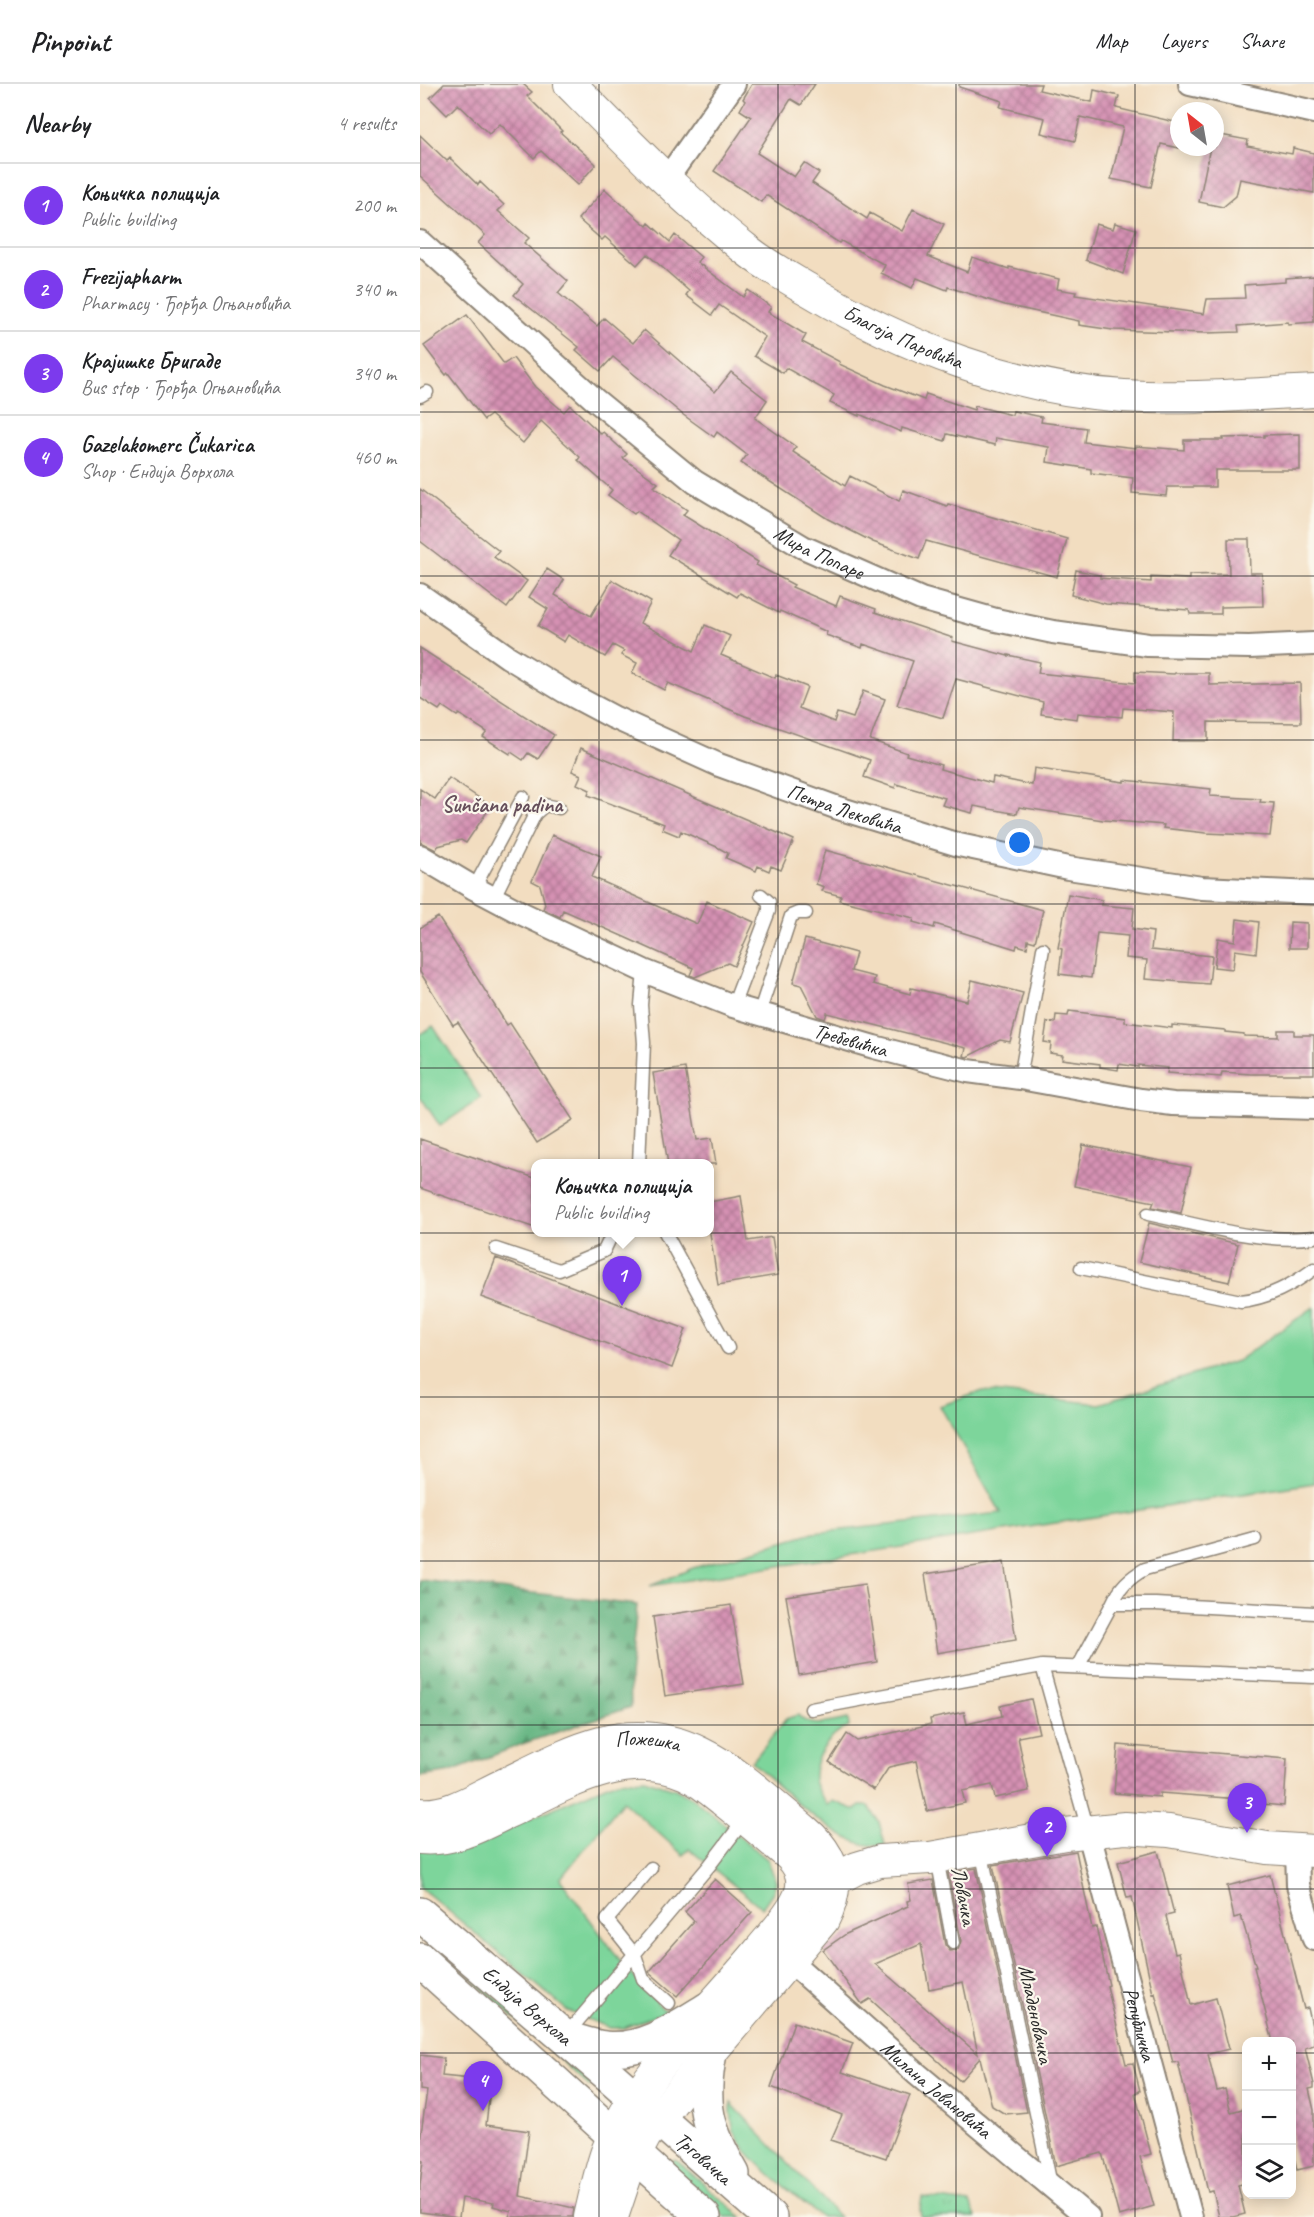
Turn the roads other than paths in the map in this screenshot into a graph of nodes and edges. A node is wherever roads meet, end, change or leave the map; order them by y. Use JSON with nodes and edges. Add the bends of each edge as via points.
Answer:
{"nodes":[{"id":1,"x":570,"y":84,"type":"edge"},
{"id":2,"x":734,"y":84,"type":"edge"},
{"id":3,"x":1190,"y":84,"type":"edge"},
{"id":4,"x":1314,"y":112,"type":"edge"},
{"id":5,"x":666,"y":180,"type":"junction"},
{"id":6,"x":420,"y":242,"type":"edge"},
{"id":7,"x":1314,"y":391,"type":"edge"},
{"id":8,"x":420,"y":595,"type":"edge"},
{"id":9,"x":1314,"y":644,"type":"edge"},
{"id":10,"x":523,"y":797,"type":"dead end"},
{"id":11,"x":559,"y":808,"type":"dead end"},
{"id":12,"x":420,"y":856,"type":"edge"},
{"id":13,"x":483,"y":893,"type":"junction"},
{"id":14,"x":1314,"y":893,"type":"edge"},
{"id":15,"x":761,"y":895,"type":"dead end"},
{"id":16,"x":806,"y":913,"type":"dead end"},
{"id":17,"x":1043,"y":949,"type":"dead end"},
{"id":18,"x":644,"y":971,"type":"junction"},
{"id":19,"x":733,"y":1005,"type":"junction"},
{"id":20,"x":759,"y":1014,"type":"junction"},
{"id":21,"x":1020,"y":1078,"type":"junction"},
{"id":22,"x":1314,"y":1108,"type":"edge"},
{"id":23,"x":639,"y":1159,"type":"edge"},
{"id":24,"x":1148,"y":1214,"type":"dead end"},
{"id":25,"x":611,"y":1237,"type":"edge"},
{"id":26,"x":667,"y":1237,"type":"edge"},
{"id":27,"x":1314,"y":1237,"type":"edge"},
{"id":28,"x":496,"y":1249,"type":"dead end"},
{"id":29,"x":1081,"y":1268,"type":"dead end"},
{"id":30,"x":1314,"y":1269,"type":"edge"},
{"id":31,"x":728,"y":1348,"type":"dead end"},
{"id":32,"x":1255,"y":1539,"type":"dead end"},
{"id":33,"x":1112,"y":1604,"type":"junction"},
{"id":34,"x":1314,"y":1613,"type":"edge"},
{"id":35,"x":1042,"y":1666,"type":"junction"},
{"id":36,"x":1078,"y":1667,"type":"junction"},
{"id":37,"x":1314,"y":1677,"type":"edge"},
{"id":38,"x":811,"y":1709,"type":"dead end"},
{"id":39,"x":420,"y":1814,"type":"edge"},
{"id":40,"x":745,"y":1818,"type":"junction"},
{"id":41,"x":1088,"y":1830,"type":"junction"},
{"id":42,"x":420,"y":1838,"type":"edge"},
{"id":43,"x":981,"y":1848,"type":"junction"},
{"id":44,"x":1306,"y":1851,"type":"edge"},
{"id":45,"x":933,"y":1857,"type":"junction"},
{"id":46,"x":651,"y":1868,"type":"dead end"},
{"id":47,"x":834,"y":1880,"type":"junction"},
{"id":48,"x":802,"y":1881,"type":"junction"},
{"id":49,"x":420,"y":1914,"type":"edge"},
{"id":50,"x":1314,"y":1940,"type":"edge"},
{"id":51,"x":954,"y":1942,"type":"dead end"},
{"id":52,"x":635,"y":1955,"type":"junction"},
{"id":53,"x":420,"y":1960,"type":"edge"},
{"id":54,"x":789,"y":1960,"type":"junction"},
{"id":55,"x":669,"y":2003,"type":"dead end"},
{"id":56,"x":711,"y":2007,"type":"junction"},
{"id":57,"x":564,"y":2037,"type":"junction"},
{"id":58,"x":710,"y":2053,"type":"junction"},
{"id":59,"x":647,"y":2108,"type":"junction"},
{"id":60,"x":623,"y":2145,"type":"junction"},
{"id":61,"x":1052,"y":2187,"type":"junction"},
{"id":62,"x":758,"y":2206,"type":"edge"},
{"id":63,"x":590,"y":2217,"type":"edge"},
{"id":64,"x":612,"y":2217,"type":"edge"},
{"id":65,"x":663,"y":2217,"type":"edge"},
{"id":66,"x":703,"y":2217,"type":"edge"},
{"id":67,"x":1088,"y":2217,"type":"edge"},
{"id":68,"x":1191,"y":2217,"type":"edge"}],
"edges":[{"from":1,"to":5,"type":"main road","name":"Благоја Паровића"},
{"from":2,"to":5,"type":"street"},
{"from":3,"to":4,"type":"street"},
{"from":5,"to":7,"type":"main road","name":"Благоја Паровића","via":[[750,252],[788,278],[881,330],[972,366],[1067,389],[1123,396]]},
{"from":6,"to":9,"type":"street","name":"Мира Попаре","via":[[594,399],[695,482],[803,547],[921,599],[1053,632],[1148,645]]},
{"from":8,"to":14,"type":"street","name":"Петра Лековића","via":[[508,657],[613,717],[719,765],[838,808],[959,845],[1068,868],[1202,888]]},
{"from":10,"to":13,"type":"lane"},
{"from":11,"to":13,"type":"lane","via":[[545,805],[535,814]]},
{"from":12,"to":13,"type":"street","name":"Требевићка"},
{"from":13,"to":18,"type":"street","name":"Требевићка"},
{"from":15,"to":19,"type":"lane","via":[[769,902],[769,911]]},
{"from":16,"to":20,"type":"lane","via":[[791,916]]},
{"from":17,"to":21,"type":"lane"},
{"from":18,"to":19,"type":"street","name":"Требевићка"},
{"from":18,"to":23,"type":"lane"},
{"from":19,"to":20,"type":"street","name":"Требевићка"},
{"from":20,"to":21,"type":"street","name":"Требевићка","via":[[916,1059]]},
{"from":21,"to":22,"type":"street","name":"Требевићка","via":[[1173,1104]]},
{"from":24,"to":27,"type":"lane","via":[[1269,1239]]},
{"from":25,"to":28,"type":"lane","via":[[604,1251],[559,1270]]},
{"from":26,"to":31,"type":"lane"},
{"from":29,"to":30,"type":"lane","via":[[1241,1301],[1278,1292]]},
{"from":32,"to":33,"type":"lane","via":[[1145,1569],[1130,1578]]},
{"from":33,"to":34,"type":"lane"},
{"from":33,"to":36,"type":"lane"},
{"from":35,"to":36,"type":"lane"},
{"from":35,"to":38,"type":"lane"},
{"from":35,"to":41,"type":"lane"},
{"from":36,"to":37,"type":"lane"},
{"from":39,"to":47,"type":"main road","name":"Пожешка","via":[[457,1807],[600,1743],[620,1739],[667,1740],[692,1748],[723,1766],[792,1820],[821,1849]]},
{"from":40,"to":42,"type":"main road","name":"Пожешка","via":[[687,1775],[660,1766],[633,1764],[574,1780],[470,1831],[444,1838]]},
{"from":40,"to":48,"type":"main road","name":"Пожешка","via":[[796,1862]]},
{"from":40,"to":52,"type":"lane"},
{"from":41,"to":43,"type":"main road"},
{"from":41,"to":44,"type":"main road","via":[[1169,1831]]},
{"from":41,"to":68,"type":"street","name":"Републичка"},
{"from":43,"to":45,"type":"main road"},
{"from":43,"to":61,"type":"lane","name":"Младеновачка"},
{"from":44,"to":50,"type":"street","via":[[1298,1885]]},
{"from":45,"to":47,"type":"main road","via":[[871,1863]]},
{"from":45,"to":51,"type":"lane","name":"Ловачка"},
{"from":46,"to":52,"type":"lane","via":[[607,1920]]},
{"from":47,"to":48,"type":"main road"},
{"from":47,"to":54,"type":"main road","via":[[832,1900],[823,1920]]},
{"from":48,"to":56,"type":"main road","via":[[794,1905]]},
{"from":49,"to":57,"type":"main road","name":"Ендија Ворхола"},
{"from":52,"to":55,"type":"lane","via":[[643,1979]]},
{"from":52,"to":57,"type":"lane"},
{"from":53,"to":60,"type":"main road","name":"Ендија Ворхола"},
{"from":54,"to":58,"type":"main road"},
{"from":54,"to":61,"type":"street","name":"Милана Јовановића"},
{"from":56,"to":57,"type":"main road","via":[[659,2037],[621,2048],[605,2048]]},
{"from":56,"to":59,"type":"main road"},
{"from":57,"to":59,"type":"main road","name":"Ендија Ворхола"},
{"from":58,"to":59,"type":"main road"},
{"from":58,"to":62,"type":"main road","via":[[705,2084],[709,2123],[718,2147]]},
{"from":59,"to":60,"type":"main road"},
{"from":59,"to":62,"type":"main road","name":"Трговачка"},
{"from":60,"to":63,"type":"main road","via":[[602,2162]]},
{"from":60,"to":64,"type":"main road"},
{"from":60,"to":66,"type":"main road","name":"Трговачка"},
{"from":61,"to":67,"type":"street","name":"Милана Јовановића"},
{"from":65,"to":66,"type":"main road"}]}
